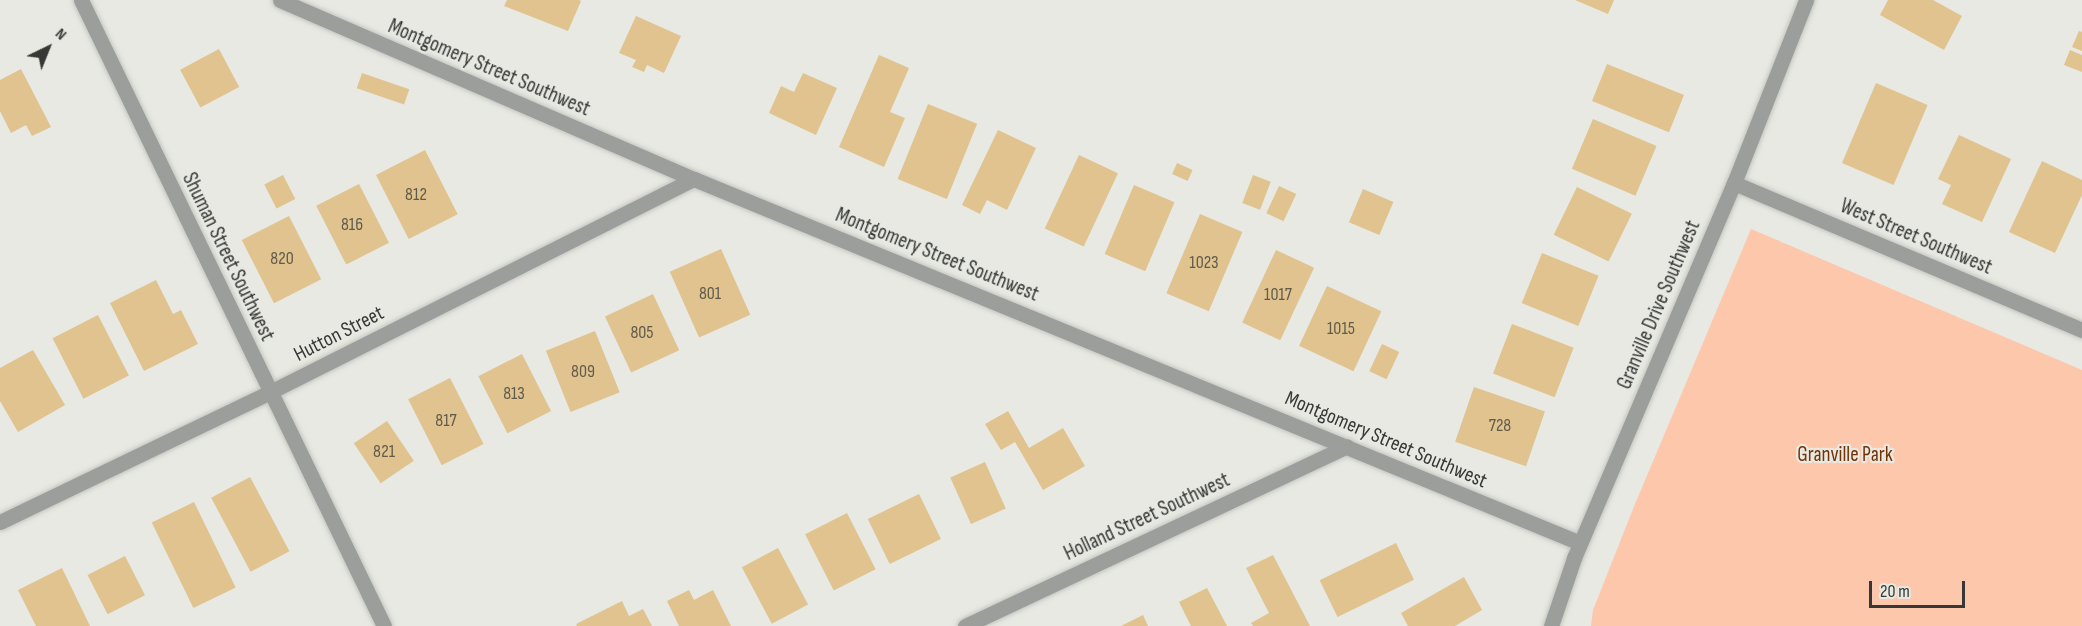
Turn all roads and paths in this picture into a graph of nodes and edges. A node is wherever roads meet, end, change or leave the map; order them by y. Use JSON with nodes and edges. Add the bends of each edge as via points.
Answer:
{"nodes":[{"id":1,"x":81,"y":0,"type":"edge"},
{"id":2,"x":280,"y":0,"type":"edge"},
{"id":3,"x":1806,"y":0,"type":"edge"},
{"id":4,"x":694,"y":179,"type":"junction"},
{"id":5,"x":1734,"y":183,"type":"junction"},
{"id":6,"x":2082,"y":330,"type":"edge"},
{"id":7,"x":270,"y":392,"type":"junction"},
{"id":8,"x":1347,"y":446,"type":"junction"},
{"id":9,"x":0,"y":522,"type":"edge"},
{"id":10,"x":1580,"y":543,"type":"junction"},
{"id":11,"x":384,"y":626,"type":"edge"},
{"id":12,"x":965,"y":626,"type":"edge"},
{"id":13,"x":1551,"y":626,"type":"edge"}],
"edges":[{"from":1,"to":7,"type":"street","name":"Shuman Street Southwest"},
{"from":2,"to":4,"type":"street","name":"Montgomery Street Southwest"},
{"from":3,"to":5,"type":"street","name":"Granville Drive Southwest"},
{"from":4,"to":7,"type":"street","name":"Hutton Street"},
{"from":4,"to":8,"type":"street","name":"Montgomery Street Southwest"},
{"from":5,"to":6,"type":"street","name":"West Street Southwest"},
{"from":5,"to":10,"type":"street","name":"Granville Drive Southwest"},
{"from":7,"to":9,"type":"street","name":"Hutton Street"},
{"from":7,"to":11,"type":"street","name":"Shuman Street Southwest"},
{"from":8,"to":10,"type":"street","name":"Montgomery Street Southwest"},
{"from":8,"to":12,"type":"street","name":"Holland Street Southwest"},
{"from":10,"to":13,"type":"street","name":"Granville Drive Southwest"}]}
